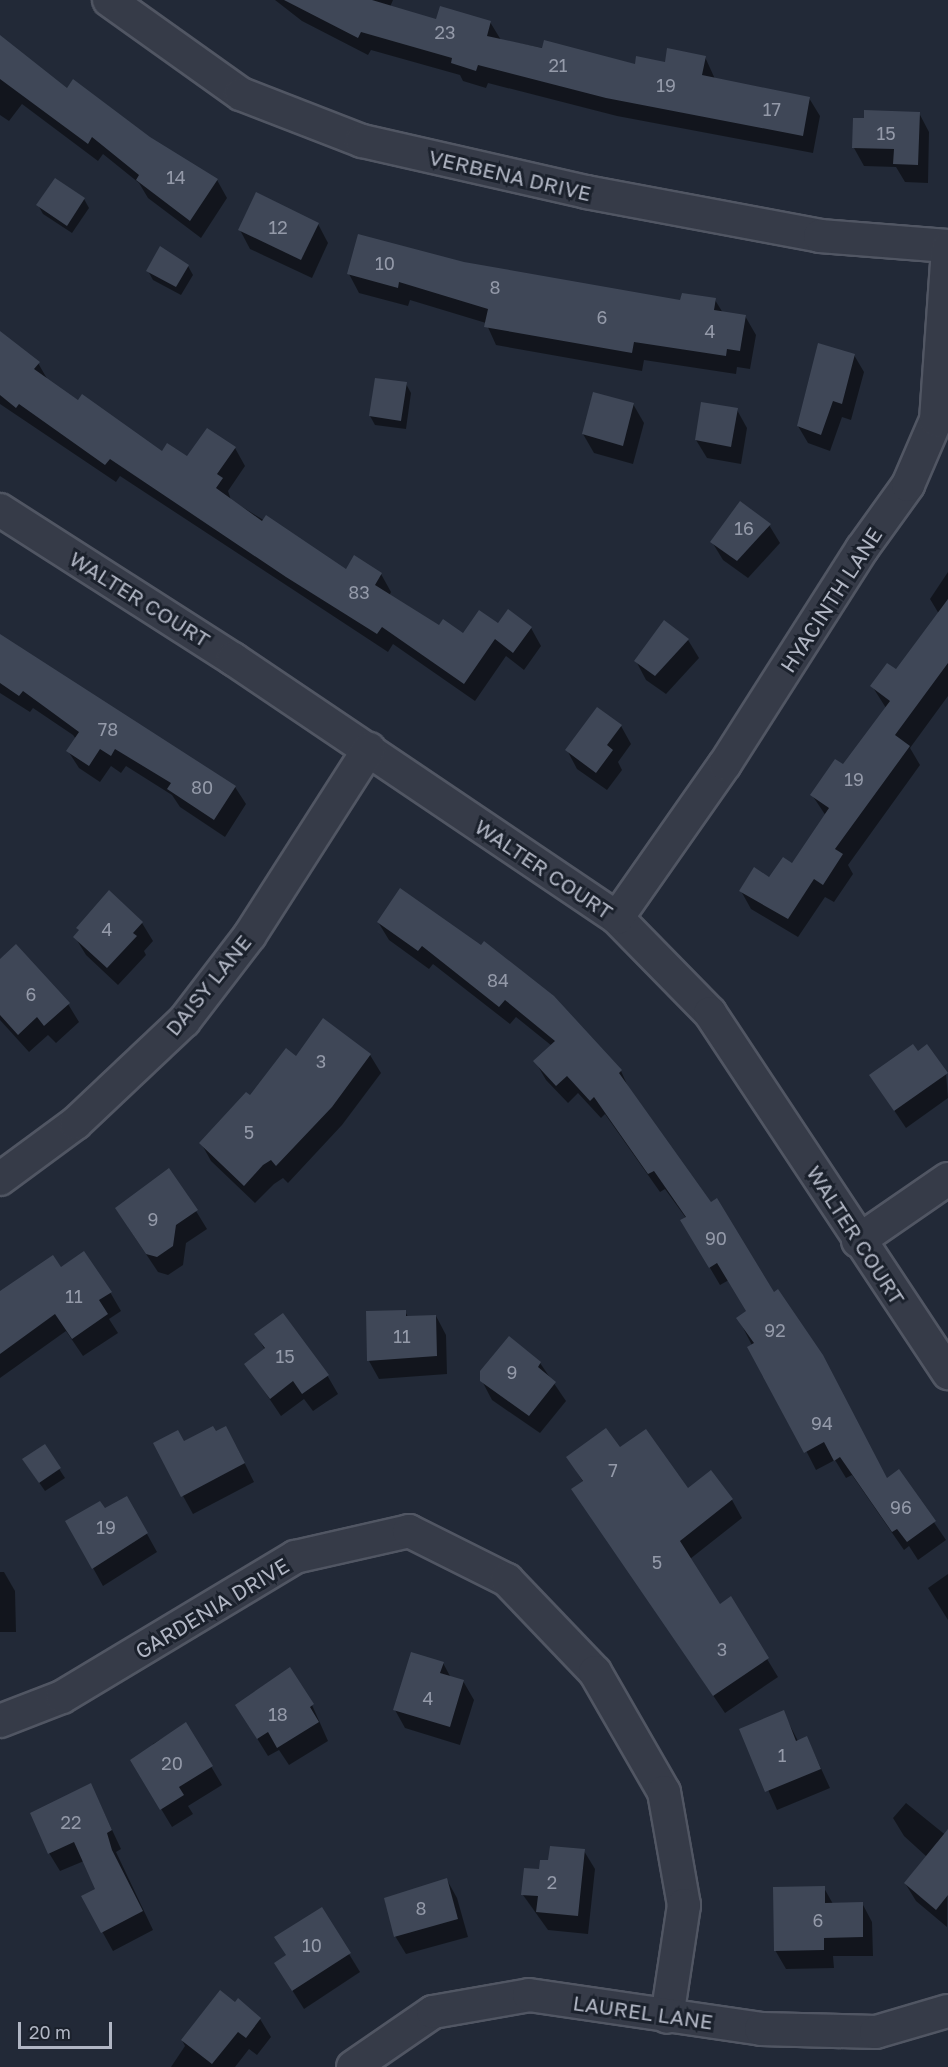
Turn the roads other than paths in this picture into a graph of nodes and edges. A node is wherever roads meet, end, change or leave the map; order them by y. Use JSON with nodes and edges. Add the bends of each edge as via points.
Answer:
{"nodes":[{"id":1,"x":109,"y":0,"type":"edge"},
{"id":2,"x":948,"y":247,"type":"edge"},
{"id":3,"x":0,"y":510,"type":"edge"},
{"id":4,"x":369,"y":749,"type":"junction"},
{"id":5,"x":617,"y":918,"type":"junction"},
{"id":6,"x":0,"y":1179,"type":"edge"},
{"id":7,"x":948,"y":1179,"type":"edge"},
{"id":8,"x":858,"y":1241,"type":"junction"},
{"id":9,"x":948,"y":1372,"type":"edge"},
{"id":10,"x":0,"y":1722,"type":"edge"},
{"id":11,"x":948,"y":2011,"type":"edge"},
{"id":12,"x":667,"y":2017,"type":"junction"},
{"id":13,"x":353,"y":2067,"type":"edge"}],
"edges":[{"from":1,"to":2,"type":"street","name":"VERBENA DRIVE","via":[[240,94],[362,141],[586,192],[820,236]]},
{"from":2,"to":5,"type":"street","name":"HYACINTH LANE","via":[[936,420],[908,485],[862,549],[725,764]]},
{"from":3,"to":4,"type":"street","name":"WALTER COURT"},
{"from":4,"to":5,"type":"street","name":"WALTER COURT"},
{"from":4,"to":6,"type":"street","name":"DAISY LANE","via":[[250,935],[184,1021],[76,1123]]},
{"from":5,"to":8,"type":"street","name":"WALTER COURT","via":[[710,1013]]},
{"from":7,"to":8,"type":"street"},
{"from":8,"to":9,"type":"street","name":"WALTER COURT"},
{"from":10,"to":12,"type":"street","name":"GARDENIA DRIVE","via":[[62,1697],[295,1557],[409,1531],[507,1580],[595,1672],[664,1792],[684,1905]]},
{"from":11,"to":12,"type":"street","name":"LAUREL LANE","via":[[876,2032],[761,2029]]},
{"from":12,"to":13,"type":"street","name":"LAUREL LANE","via":[[529,1995],[433,2012]]}]}
